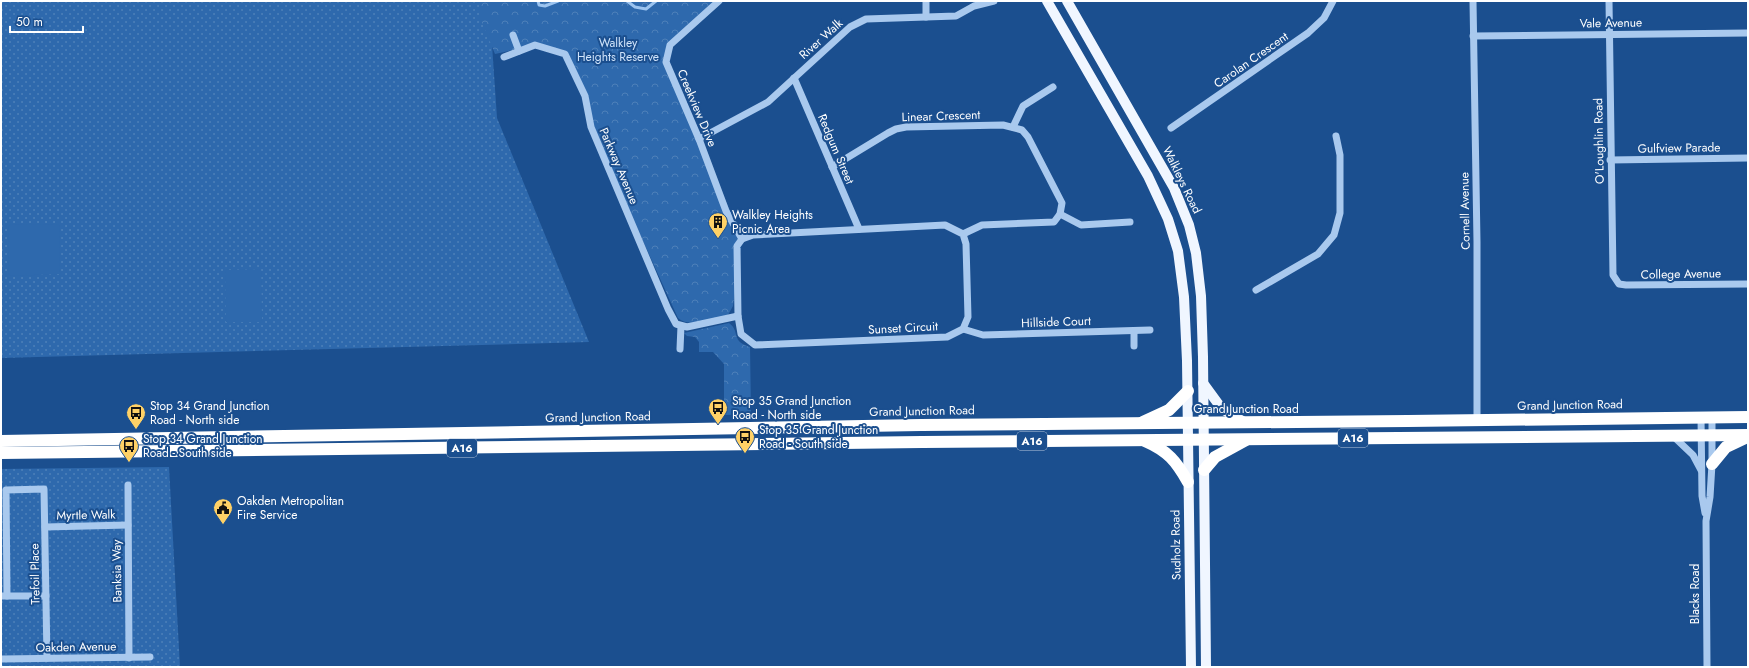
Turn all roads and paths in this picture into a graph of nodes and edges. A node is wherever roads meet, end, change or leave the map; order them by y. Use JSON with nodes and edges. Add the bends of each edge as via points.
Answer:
{"nodes":[{"id":1,"x":719,"y":1,"type":"edge"},
{"id":2,"x":926,"y":1,"type":"edge"},
{"id":3,"x":994,"y":1,"type":"edge"},
{"id":4,"x":1047,"y":1,"type":"edge"},
{"id":5,"x":1067,"y":1,"type":"edge"},
{"id":6,"x":1333,"y":1,"type":"edge"},
{"id":7,"x":1473,"y":1,"type":"edge"},
{"id":8,"x":1608,"y":1,"type":"edge"},
{"id":9,"x":977,"y":4,"type":"edge"},
{"id":10,"x":926,"y":17,"type":"junction"},
{"id":11,"x":1748,"y":33,"type":"edge"},
{"id":12,"x":1609,"y":34,"type":"junction"},
{"id":13,"x":512,"y":35,"type":"dead end"},
{"id":14,"x":1473,"y":36,"type":"junction"},
{"id":15,"x":519,"y":51,"type":"junction"},
{"id":16,"x":504,"y":57,"type":"dead end"},
{"id":17,"x":794,"y":78,"type":"junction"},
{"id":18,"x":1053,"y":87,"type":"dead end"},
{"id":19,"x":1013,"y":127,"type":"junction"},
{"id":20,"x":1171,"y":128,"type":"dead end"},
{"id":21,"x":1336,"y":136,"type":"dead end"},
{"id":22,"x":699,"y":139,"type":"junction"},
{"id":23,"x":1748,"y":158,"type":"edge"},
{"id":24,"x":1610,"y":160,"type":"junction"},
{"id":25,"x":832,"y":167,"type":"junction"},
{"id":26,"x":1060,"y":214,"type":"junction"},
{"id":27,"x":1130,"y":222,"type":"dead end"},
{"id":28,"x":859,"y":230,"type":"junction"},
{"id":29,"x":963,"y":234,"type":"junction"},
{"id":30,"x":742,"y":239,"type":"junction"},
{"id":31,"x":1616,"y":281,"type":"joint"},
{"id":32,"x":1748,"y":284,"type":"edge"},
{"id":33,"x":1256,"y":290,"type":"dead end"},
{"id":34,"x":738,"y":316,"type":"junction"},
{"id":35,"x":681,"y":326,"type":"junction"},
{"id":36,"x":963,"y":329,"type":"junction"},
{"id":37,"x":1150,"y":330,"type":"dead end"},
{"id":38,"x":1134,"y":331,"type":"junction"},
{"id":39,"x":1134,"y":346,"type":"dead end"},
{"id":40,"x":680,"y":349,"type":"dead end"},
{"id":41,"x":1203,"y":383,"type":"junction"},
{"id":42,"x":1188,"y":391,"type":"junction"},
{"id":43,"x":1706,"y":417,"type":"junction"},
{"id":44,"x":1748,"y":417,"type":"edge"},
{"id":45,"x":1477,"y":420,"type":"junction"},
{"id":46,"x":1188,"y":423,"type":"junction"},
{"id":47,"x":1203,"y":423,"type":"junction"},
{"id":48,"x":1246,"y":423,"type":"junction"},
{"id":49,"x":1138,"y":424,"type":"junction"},
{"id":50,"x":1673,"y":436,"type":"junction"},
{"id":51,"x":1706,"y":436,"type":"junction"},
{"id":52,"x":1748,"y":436,"type":"edge"},
{"id":53,"x":1478,"y":437,"type":"junction"},
{"id":54,"x":158,"y":438,"type":"junction"},
{"id":55,"x":1188,"y":439,"type":"junction"},
{"id":56,"x":1204,"y":439,"type":"junction"},
{"id":57,"x":1249,"y":439,"type":"junction"},
{"id":58,"x":1142,"y":440,"type":"junction"},
{"id":59,"x":1,"y":441,"type":"edge"},
{"id":60,"x":170,"y":451,"type":"junction"},
{"id":61,"x":1,"y":453,"type":"edge"},
{"id":62,"x":1712,"y":464,"type":"junction"},
{"id":63,"x":1204,"y":470,"type":"junction"},
{"id":64,"x":1702,"y":472,"type":"junction"},
{"id":65,"x":1188,"y":482,"type":"junction"},
{"id":66,"x":128,"y":485,"type":"dead end"},
{"id":67,"x":1706,"y":521,"type":"junction"},
{"id":68,"x":128,"y":524,"type":"junction"},
{"id":69,"x":45,"y":527,"type":"junction"},
{"id":70,"x":4,"y":596,"type":"edge"},
{"id":71,"x":46,"y":596,"type":"junction"},
{"id":72,"x":150,"y":657,"type":"dead end"},
{"id":73,"x":47,"y":658,"type":"junction"},
{"id":74,"x":129,"y":658,"type":"junction"},
{"id":75,"x":1,"y":659,"type":"edge"},
{"id":76,"x":1191,"y":667,"type":"edge"},
{"id":77,"x":1206,"y":667,"type":"edge"},
{"id":78,"x":1707,"y":667,"type":"edge"}],
"edges":[{"from":1,"to":22,"type":"street","name":"Creekview Drive","via":[[670,45],[666,62]]},
{"from":2,"to":10,"type":"street"},
{"from":3,"to":9,"type":"street","name":"River Walk"},
{"from":4,"to":42,"type":"main road","via":[[1148,176],[1168,219],[1178,251],[1182,276]]},
{"from":5,"to":41,"type":"main road","name":"Walkleys Road","via":[[1164,169],[1188,220],[1200,280]]},
{"from":6,"to":20,"type":"street","name":"Carolan Crescent","via":[[1324,18],[1308,34]]},
{"from":7,"to":14,"type":"street","name":"Cornell Avenue"},
{"from":8,"to":12,"type":"street","name":"O'Loughlin Road"},
{"from":9,"to":10,"type":"street","name":"River Walk","via":[[956,16]]},
{"from":10,"to":17,"type":"street","name":"River Walk","via":[[866,19],[850,27]]},
{"from":11,"to":12,"type":"street","name":"Vale Avenue"},
{"from":12,"to":14,"type":"street","name":"Vale Avenue"},
{"from":12,"to":24,"type":"street","name":"O'Loughlin Road"},
{"from":13,"to":15,"type":"street"},
{"from":14,"to":45,"type":"street","name":"Cornell Avenue"},
{"from":15,"to":16,"type":"street","name":"Parkway Avenue"},
{"from":15,"to":35,"type":"street","name":"Parkway Avenue","via":[[535,45],[565,54],[585,96],[591,127],[668,309],[676,324]]},
{"from":17,"to":22,"type":"street","name":"River Walk","via":[[768,102]]},
{"from":17,"to":25,"type":"street","name":"Redgum Street"},
{"from":18,"to":19,"type":"street","via":[[1023,106]]},
{"from":19,"to":25,"type":"street","name":"Linear Crescent","via":[[1003,125],[896,129]]},
{"from":19,"to":26,"type":"street","via":[[1022,130],[1028,137],[1062,203]]},
{"from":21,"to":33,"type":"street","via":[[1340,155],[1340,213],[1334,235],[1318,254]]},
{"from":22,"to":30,"type":"street","name":"Creekview Drive","via":[[726,211]]},
{"from":23,"to":24,"type":"street","name":"Gulfview Parade"},
{"from":24,"to":31,"type":"street","name":"O'Loughlin Road","via":[[1612,270]]},
{"from":25,"to":28,"type":"street","name":"Redgum Street"},
{"from":26,"to":27,"type":"street","via":[[1082,225]]},
{"from":26,"to":29,"type":"street","via":[[1054,222],[982,225]]},
{"from":28,"to":29,"type":"street","via":[[945,225]]},
{"from":28,"to":30,"type":"street","via":[[753,235]]},
{"from":29,"to":36,"type":"street","via":[[966,244],[968,317]]},
{"from":30,"to":34,"type":"street","name":"Sunset Circuit","via":[[737,246]]},
{"from":31,"to":32,"type":"street","name":"College Avenue","via":[[1626,285]]},
{"from":34,"to":35,"type":"street","via":[[695,326]]},
{"from":34,"to":36,"type":"street","name":"Sunset Circuit","via":[[741,334],[754,346],[947,337]]},
{"from":35,"to":40,"type":"street"},
{"from":36,"to":38,"type":"street","name":"Hillside Court","via":[[983,335]]},
{"from":37,"to":38,"type":"street","name":"Hillside Court"},
{"from":38,"to":39,"type":"street"},
{"from":41,"to":47,"type":"main road","name":"Walkleys Road"},
{"from":41,"to":48,"type":"main road","via":[[1222,409]]},
{"from":42,"to":46,"type":"main road"},
{"from":42,"to":49,"type":"highway","via":[[1169,410]]},
{"from":43,"to":44,"type":"highway","name":"Grand Junction Road","number":"A16"},
{"from":43,"to":45,"type":"highway","name":"Grand Junction Road","number":"A16"},
{"from":43,"to":51,"type":"street","name":"Blacks Road"},
{"from":45,"to":48,"type":"highway","name":"Grand Junction Road","number":"A16"},
{"from":45,"to":53,"type":"highway"},
{"from":46,"to":47,"type":"highway","name":"Grand Junction Road","number":"A16"},
{"from":46,"to":49,"type":"highway","name":"Grand Junction Road","number":"A16"},
{"from":46,"to":55,"type":"main road","name":"Sudholz Road"},
{"from":47,"to":48,"type":"highway","name":"Grand Junction Road","number":"A16"},
{"from":47,"to":56,"type":"main road","name":"Walkleys Road"},
{"from":49,"to":54,"type":"highway","name":"Grand Junction Road","number":"A16","via":[[913,425]]},
{"from":50,"to":51,"type":"highway","number":"A16"},
{"from":50,"to":53,"type":"highway","number":"A16"},
{"from":50,"to":64,"type":"street","via":[[1693,455]]},
{"from":51,"to":52,"type":"highway","number":"A16"},
{"from":51,"to":62,"type":"street","name":"Blacks Road"},
{"from":51,"to":64,"type":"street","name":"Blacks Road"},
{"from":52,"to":62,"type":"highway","via":[[1726,447]]},
{"from":53,"to":57,"type":"highway","number":"A16"},
{"from":54,"to":59,"type":"highway","name":"Grand Junction Road","number":"A16"},
{"from":54,"to":60,"type":"highway","via":[[161,445]]},
{"from":55,"to":56,"type":"highway","number":"A16"},
{"from":55,"to":58,"type":"highway","number":"A16"},
{"from":55,"to":65,"type":"main road","name":"Sudholz Road"},
{"from":56,"to":57,"type":"highway","number":"A16"},
{"from":56,"to":63,"type":"main road"},
{"from":57,"to":63,"type":"highway","via":[[1215,458]]},
{"from":58,"to":60,"type":"highway","number":"A16"},
{"from":58,"to":65,"type":"highway","via":[[1171,457]]},
{"from":60,"to":61,"type":"highway","number":"A16"},
{"from":62,"to":67,"type":"street","name":"Blacks Road"},
{"from":63,"to":77,"type":"main road"},
{"from":64,"to":67,"type":"street","name":"Blacks Road"},
{"from":65,"to":76,"type":"main road","name":"Sudholz Road"},
{"from":66,"to":68,"type":"street","name":"Banksia Way"},
{"from":67,"to":78,"type":"street","name":"Blacks Road"},
{"from":68,"to":69,"type":"street","name":"Myrtle Walk"},
{"from":68,"to":74,"type":"street","name":"Banksia Way"},
{"from":69,"to":70,"type":"street","name":"Trefoil Place","via":[[44,489],[6,490]]},
{"from":69,"to":71,"type":"street","name":"Trefoil Place"},
{"from":70,"to":71,"type":"street"},
{"from":71,"to":73,"type":"street","name":"Trefoil Place"},
{"from":72,"to":74,"type":"street","name":"Oakden Avenue"},
{"from":73,"to":74,"type":"street","name":"Oakden Avenue"},
{"from":73,"to":75,"type":"street","name":"Oakden Avenue"}]}
